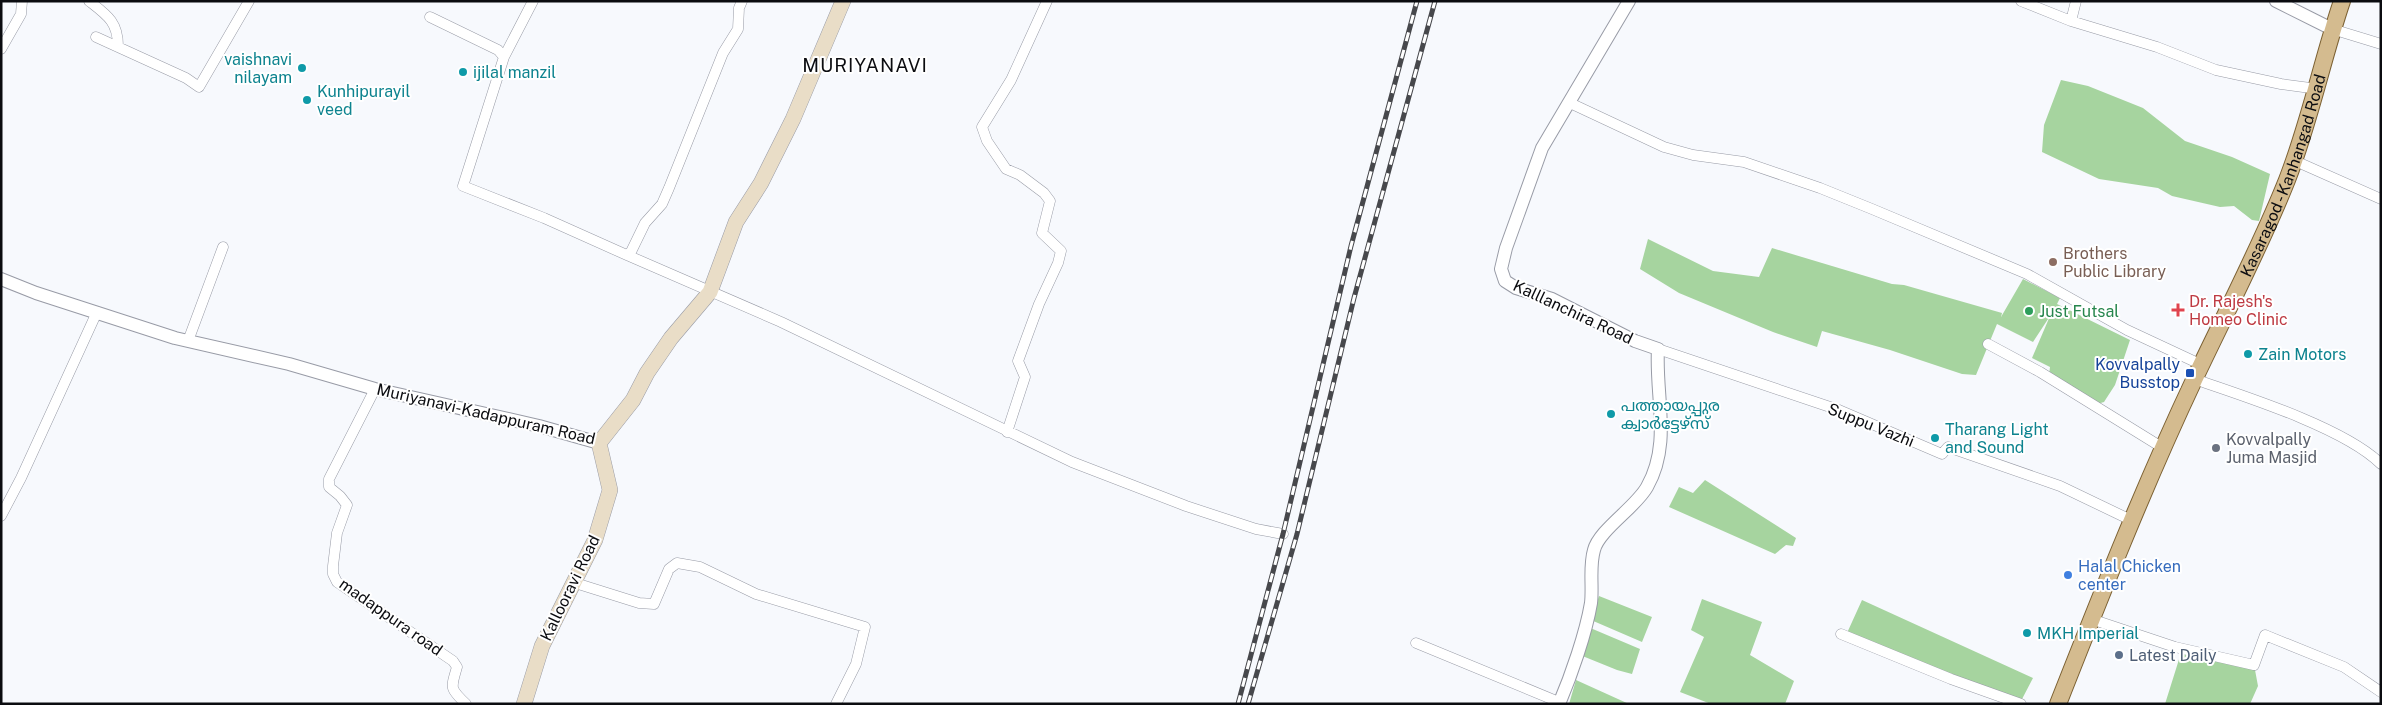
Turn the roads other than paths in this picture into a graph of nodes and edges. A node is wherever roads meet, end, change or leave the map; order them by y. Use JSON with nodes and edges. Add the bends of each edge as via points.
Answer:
{"nodes":[{"id":1,"x":22,"y":1,"type":"edge"},
{"id":2,"x":89,"y":1,"type":"edge"},
{"id":3,"x":249,"y":1,"type":"edge"},
{"id":4,"x":533,"y":1,"type":"edge"},
{"id":5,"x":742,"y":1,"type":"edge"},
{"id":6,"x":843,"y":1,"type":"edge"},
{"id":7,"x":1047,"y":1,"type":"edge"},
{"id":8,"x":1630,"y":1,"type":"edge"},
{"id":9,"x":2021,"y":1,"type":"edge"},
{"id":10,"x":2076,"y":1,"type":"edge"},
{"id":11,"x":2276,"y":1,"type":"edge"},
{"id":12,"x":2342,"y":1,"type":"edge"},
{"id":13,"x":430,"y":17,"type":"dead end"},
{"id":14,"x":2071,"y":21,"type":"junction"},
{"id":15,"x":2332,"y":29,"type":"junction"},
{"id":16,"x":96,"y":37,"type":"dead end"},
{"id":17,"x":2381,"y":44,"type":"edge"},
{"id":18,"x":118,"y":46,"type":"junction"},
{"id":19,"x":1,"y":49,"type":"edge"},
{"id":20,"x":504,"y":57,"type":"junction"},
{"id":21,"x":2318,"y":88,"type":"junction"},
{"id":22,"x":1570,"y":103,"type":"junction"},
{"id":23,"x":2293,"y":160,"type":"junction"},
{"id":24,"x":2381,"y":199,"type":"edge"},
{"id":25,"x":223,"y":247,"type":"dead end"},
{"id":26,"x":629,"y":256,"type":"junction"},
{"id":27,"x":1,"y":279,"type":"edge"},
{"id":28,"x":710,"y":292,"type":"junction"},
{"id":29,"x":97,"y":312,"type":"junction"},
{"id":30,"x":188,"y":341,"type":"junction"},
{"id":31,"x":1988,"y":344,"type":"dead end"},
{"id":32,"x":1658,"y":349,"type":"junction"},
{"id":33,"x":2198,"y":372,"type":"junction"},
{"id":34,"x":375,"y":389,"type":"junction"},
{"id":35,"x":1007,"y":432,"type":"junction"},
{"id":36,"x":599,"y":443,"type":"junction"},
{"id":37,"x":2163,"y":448,"type":"junction"},
{"id":38,"x":2381,"y":464,"type":"edge"},
{"id":39,"x":1,"y":516,"type":"edge"},
{"id":40,"x":2132,"y":521,"type":"junction"},
{"id":41,"x":1284,"y":534,"type":"dead end"},
{"id":42,"x":572,"y":582,"type":"junction"},
{"id":43,"x":2092,"y":619,"type":"junction"},
{"id":44,"x":1841,"y":634,"type":"dead end"},
{"id":45,"x":1416,"y":643,"type":"dead end"},
{"id":46,"x":2381,"y":692,"type":"edge"},
{"id":47,"x":1559,"y":703,"type":"edge"},
{"id":48,"x":466,"y":704,"type":"edge"},
{"id":49,"x":524,"y":704,"type":"edge"},
{"id":50,"x":836,"y":704,"type":"edge"},
{"id":51,"x":2021,"y":704,"type":"edge"},
{"id":52,"x":2058,"y":704,"type":"edge"}],
"edges":[{"from":1,"to":19,"type":"street","via":[[21,14]]},
{"from":2,"to":18,"type":"street","via":[[107,14],[118,32]]},
{"from":3,"to":18,"type":"street","via":[[199,87]]},
{"from":4,"to":20,"type":"street"},
{"from":5,"to":26,"type":"street","via":[[738,29],[723,53],[662,204],[645,223]]},
{"from":6,"to":28,"type":"main road","name":"Muriyanavi-Kadappuram Road","via":[[793,119],[761,182],[736,222]]},
{"from":7,"to":35,"type":"street","via":[[1011,80],[982,127],[987,141],[1006,169],[1020,175],[1050,201],[1042,233],[1060,252],[1018,361],[1025,377]]},
{"from":8,"to":22,"type":"street","name":"Kalllanchira Road"},
{"from":9,"to":14,"type":"street"},
{"from":10,"to":14,"type":"street"},
{"from":11,"to":15,"type":"street"},
{"from":12,"to":15,"type":"main road","name":"Kasaragod - Kanhangad Road"},
{"from":13,"to":20,"type":"street","via":[[498,50]]},
{"from":14,"to":21,"type":"street","via":[[2216,70]]},
{"from":15,"to":17,"type":"street"},
{"from":15,"to":21,"type":"main road","name":"Kasaragod - Kanhangad Road"},
{"from":16,"to":18,"type":"street"},
{"from":20,"to":26,"type":"street","via":[[463,186]]},
{"from":21,"to":23,"type":"main road","name":"Kasaragod - Kanhangad Road"},
{"from":22,"to":32,"type":"street","name":"Kalllanchira Road","via":[[1542,148],[1506,248],[1501,269],[1505,281],[1516,288],[1552,299],[1635,341]]},
{"from":22,"to":33,"type":"street","via":[[1664,146],[1693,155],[1744,162],[1820,188],[2027,274]]},
{"from":23,"to":24,"type":"street"},
{"from":23,"to":33,"type":"main road","name":"Kasaragod - Kanhangad Road","via":[[2287,180]]},
{"from":25,"to":30,"type":"street"},
{"from":26,"to":28,"type":"street"},
{"from":27,"to":29,"type":"street","name":"Muriyanavi-Kadappuram Road"},
{"from":28,"to":35,"type":"street","via":[[781,322]]},
{"from":28,"to":36,"type":"main road","name":"Muriyanavi-Kadappuram Road","via":[[671,338],[646,373],[633,400]]},
{"from":29,"to":30,"type":"street","name":"Muriyanavi-Kadappuram Road"},
{"from":29,"to":39,"type":"street"},
{"from":30,"to":34,"type":"street","name":"Muriyanavi-Kadappuram Road","via":[[289,364]]},
{"from":31,"to":37,"type":"street"},
{"from":32,"to":40,"type":"street","name":"Suppu Vazhi","via":[[1839,410],[1942,454],[1948,447],[2060,486]]},
{"from":32,"to":47,"type":"street","via":[[1662,422],[1659,461],[1647,488],[1594,548],[1590,603],[1569,681]]},
{"from":33,"to":37,"type":"main road","name":"Kasaragod - Kanhangad Road"},
{"from":33,"to":38,"type":"street","via":[[2313,423],[2368,453]]},
{"from":34,"to":36,"type":"street","name":"Muriyanavi-Kadappuram Road"},
{"from":34,"to":48,"type":"street","name":"madappura road","via":[[329,479],[329,487],[347,505],[337,533],[333,574],[337,582],[453,661],[457,667],[451,684],[454,693]]},
{"from":35,"to":41,"type":"street","via":[[1072,462],[1186,506],[1256,529]]},
{"from":36,"to":42,"type":"main road","name":"Kallooravi Road","via":[[610,490],[595,540]]},
{"from":37,"to":40,"type":"main road","name":"Kasaragod - Kanhangad Road"},
{"from":40,"to":43,"type":"main road","name":"Kasaragod - Kanhangad Road"},
{"from":42,"to":49,"type":"main road","name":"Kallooravi Road","via":[[542,646]]},
{"from":42,"to":50,"type":"street","via":[[639,603],[654,604],[669,569],[677,563],[700,567],[756,594],[865,627],[856,664]]},
{"from":43,"to":46,"type":"street","via":[[2175,647],[2254,665],[2265,635],[2344,668]]},
{"from":43,"to":52,"type":"main road","name":"Kasaragod - Kanhangad Road"},
{"from":44,"to":51,"type":"street"},
{"from":45,"to":47,"type":"street"}]}
